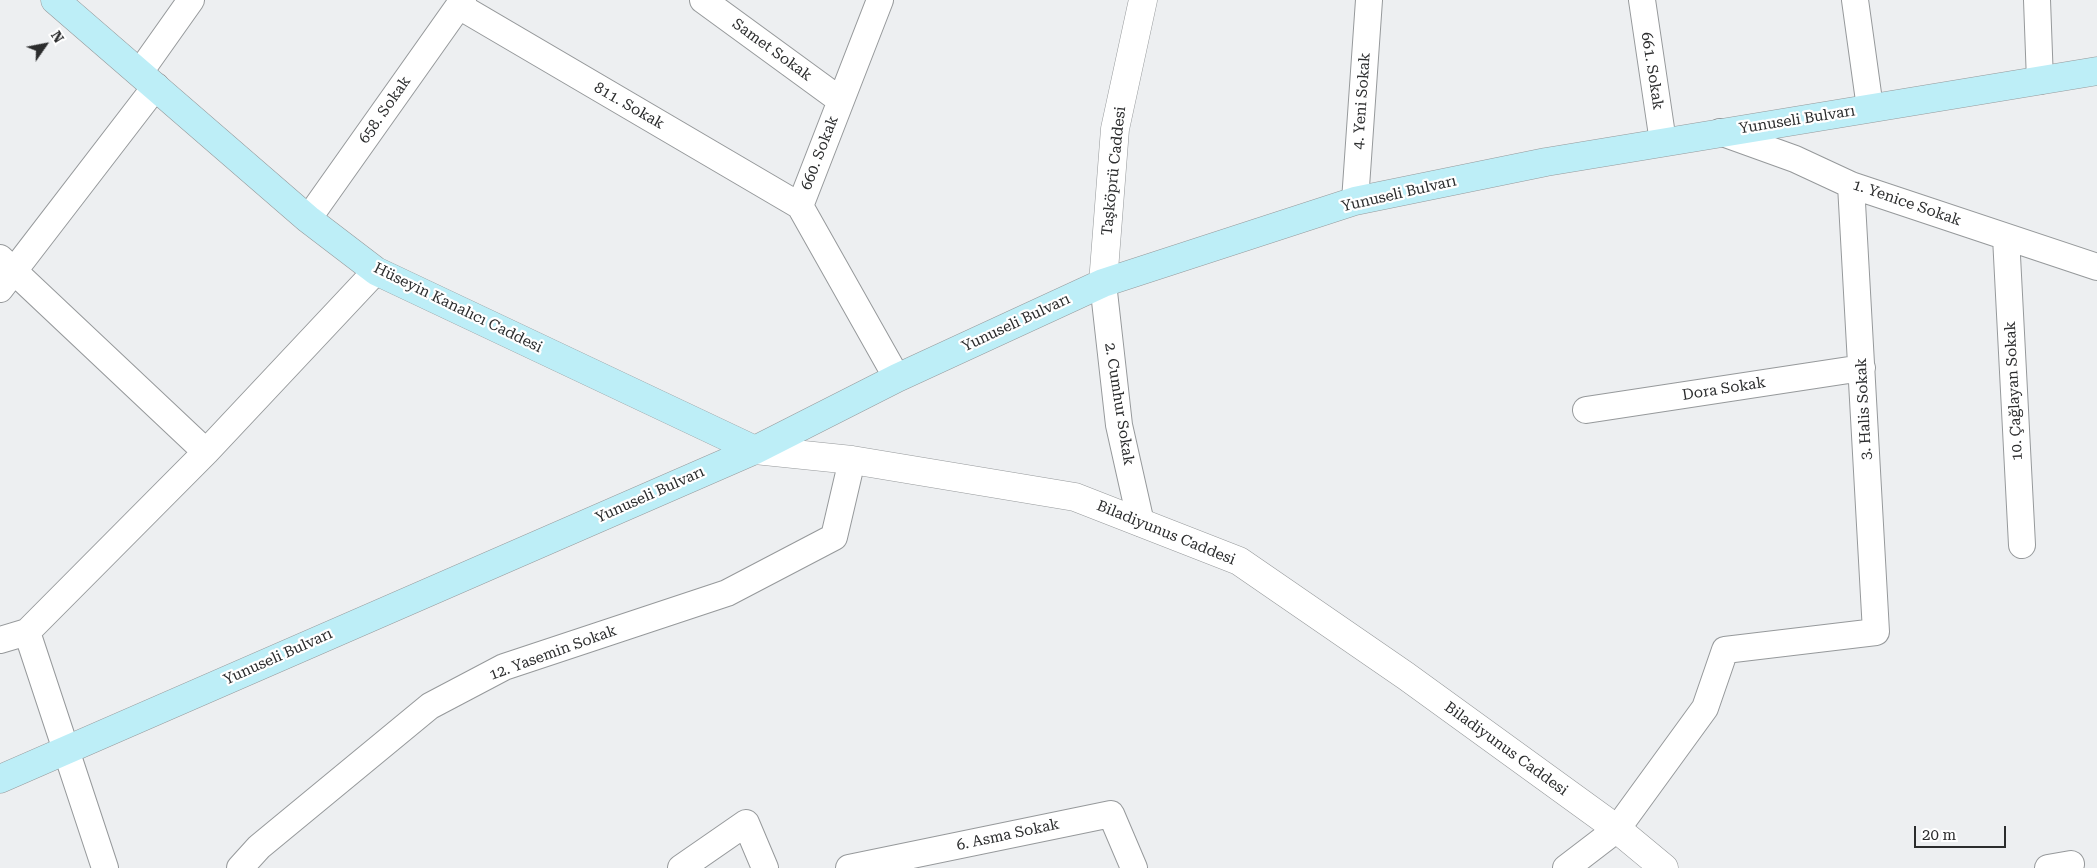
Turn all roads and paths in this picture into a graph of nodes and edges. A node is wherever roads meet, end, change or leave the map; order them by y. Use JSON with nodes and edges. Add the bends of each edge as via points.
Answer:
{"nodes":[{"id":1,"x":191,"y":0,"type":"edge"},
{"id":2,"x":703,"y":0,"type":"edge"},
{"id":3,"x":880,"y":0,"type":"edge"},
{"id":4,"x":1143,"y":0,"type":"edge"},
{"id":5,"x":1369,"y":0,"type":"edge"},
{"id":6,"x":1642,"y":0,"type":"edge"},
{"id":7,"x":1855,"y":0,"type":"edge"},
{"id":8,"x":2037,"y":0,"type":"edge"},
{"id":9,"x":461,"y":3,"type":"edge"},
{"id":10,"x":68,"y":4,"type":"edge"},
{"id":11,"x":2097,"y":71,"type":"edge"},
{"id":12,"x":148,"y":79,"type":"junction"},
{"id":13,"x":2040,"y":81,"type":"junction"},
{"id":14,"x":840,"y":100,"type":"junction"},
{"id":15,"x":1870,"y":108,"type":"junction"},
{"id":16,"x":1720,"y":132,"type":"junction"},
{"id":17,"x":1663,"y":142,"type":"junction"},
{"id":18,"x":1851,"y":185,"type":"junction"},
{"id":19,"x":1355,"y":201,"type":"junction"},
{"id":20,"x":800,"y":206,"type":"junction"},
{"id":21,"x":308,"y":220,"type":"junction"},
{"id":22,"x":2006,"y":237,"type":"junction"},
{"id":23,"x":2097,"y":267,"type":"edge"},
{"id":24,"x":376,"y":271,"type":"junction"},
{"id":25,"x":5,"y":274,"type":"edge"},
{"id":26,"x":1103,"y":283,"type":"junction"},
{"id":27,"x":1862,"y":368,"type":"junction"},
{"id":28,"x":897,"y":378,"type":"junction"},
{"id":29,"x":1586,"y":410,"type":"dead end"},
{"id":30,"x":755,"y":450,"type":"junction"},
{"id":31,"x":206,"y":452,"type":"junction"},
{"id":32,"x":852,"y":460,"type":"junction"},
{"id":33,"x":1141,"y":523,"type":"junction"},
{"id":34,"x":2022,"y":544,"type":"dead end"},
{"id":35,"x":27,"y":632,"type":"junction"},
{"id":36,"x":0,"y":640,"type":"edge"},
{"id":37,"x":65,"y":750,"type":"junction"},
{"id":38,"x":0,"y":779,"type":"edge"},
{"id":39,"x":1617,"y":829,"type":"junction"},
{"id":40,"x":105,"y":868,"type":"edge"},
{"id":41,"x":240,"y":868,"type":"edge"},
{"id":42,"x":681,"y":868,"type":"edge"},
{"id":43,"x":765,"y":868,"type":"edge"},
{"id":44,"x":848,"y":868,"type":"edge"},
{"id":45,"x":1134,"y":868,"type":"edge"},
{"id":46,"x":1566,"y":868,"type":"edge"},
{"id":47,"x":1664,"y":868,"type":"edge"}],
"edges":[{"from":1,"to":12,"type":"street"},
{"from":2,"to":14,"type":"street","name":"Samet Sokak"},
{"from":3,"to":14,"type":"street","name":"660. Sokak"},
{"from":4,"to":26,"type":"street","name":"Taşköprü Caddesi","via":[[1115,129]]},
{"from":5,"to":19,"type":"street","name":"4. Yeni Sokak"},
{"from":6,"to":17,"type":"street","name":"661. Sokak"},
{"from":7,"to":15,"type":"street"},
{"from":8,"to":13,"type":"street"},
{"from":9,"to":20,"type":"street","name":"811. Sokak"},
{"from":9,"to":21,"type":"street","name":"658. Sokak"},
{"from":10,"to":12,"type":"main road","name":"Hüseyin Kanalıcı Caddesi"},
{"from":11,"to":13,"type":"main road","name":"Yunuseli Bulvarı"},
{"from":12,"to":21,"type":"main road","name":"Hüseyin Kanalıcı Caddesi"},
{"from":12,"to":25,"type":"street"},
{"from":13,"to":15,"type":"main road","name":"Yunuseli Bulvarı"},
{"from":14,"to":20,"type":"street","name":"660. Sokak"},
{"from":15,"to":16,"type":"main road","name":"Yunuseli Bulvarı"},
{"from":16,"to":17,"type":"main road","name":"Yunuseli Bulvarı"},
{"from":16,"to":18,"type":"street","name":"1. Yenice Sokak","via":[[1795,159]]},
{"from":17,"to":19,"type":"main road","name":"Yunuseli Bulvarı"},
{"from":18,"to":22,"type":"street","name":"1. Yenice Sokak"},
{"from":18,"to":27,"type":"street","name":"3. Halis Sokak"},
{"from":19,"to":26,"type":"main road","name":"Yunuseli Bulvarı"},
{"from":20,"to":28,"type":"street","name":"660. Sokak"},
{"from":21,"to":24,"type":"main road","name":"Hüseyin Kanalıcı Caddesi"},
{"from":22,"to":23,"type":"street","name":"1. Yenice Sokak"},
{"from":22,"to":34,"type":"street","name":"10. Çağlayan Sokak"},
{"from":24,"to":30,"type":"main road","name":"Hüseyin Kanalıcı Caddesi"},
{"from":24,"to":31,"type":"street"},
{"from":25,"to":31,"type":"street"},
{"from":26,"to":28,"type":"main road","name":"Yunuseli Bulvarı"},
{"from":26,"to":33,"type":"street","name":"2. Cumhur Sokak","via":[[1120,425]]},
{"from":27,"to":29,"type":"street","name":"Dora Sokak"},
{"from":27,"to":39,"type":"street","name":"3. Halis Sokak","via":[[1876,632],[1724,650],[1705,708]]},
{"from":28,"to":30,"type":"main road","name":"Yunuseli Bulvarı"},
{"from":30,"to":32,"type":"street","name":"Biladiyunus Caddesi"},
{"from":30,"to":37,"type":"main road","name":"Yunuseli Bulvarı"},
{"from":31,"to":35,"type":"street"},
{"from":32,"to":33,"type":"street","name":"Biladiyunus Caddesi","via":[[1075,497]]},
{"from":32,"to":41,"type":"street","name":"12. Yasemin Sokak","via":[[834,537],[726,592],[504,668],[430,706],[260,847]]},
{"from":33,"to":39,"type":"street","name":"Biladiyunus Caddesi","via":[[1239,561],[1406,676]]},
{"from":35,"to":36,"type":"street"},
{"from":35,"to":37,"type":"street"},
{"from":37,"to":38,"type":"main road","name":"Yunuseli Bulvarı"},
{"from":37,"to":40,"type":"street"},
{"from":39,"to":46,"type":"street"},
{"from":39,"to":47,"type":"street","name":"Biladiyunus Caddesi"},
{"from":42,"to":43,"type":"street","via":[[746,823]]},
{"from":44,"to":45,"type":"street","name":"6. Asma Sokak","via":[[1111,814]]}]}
